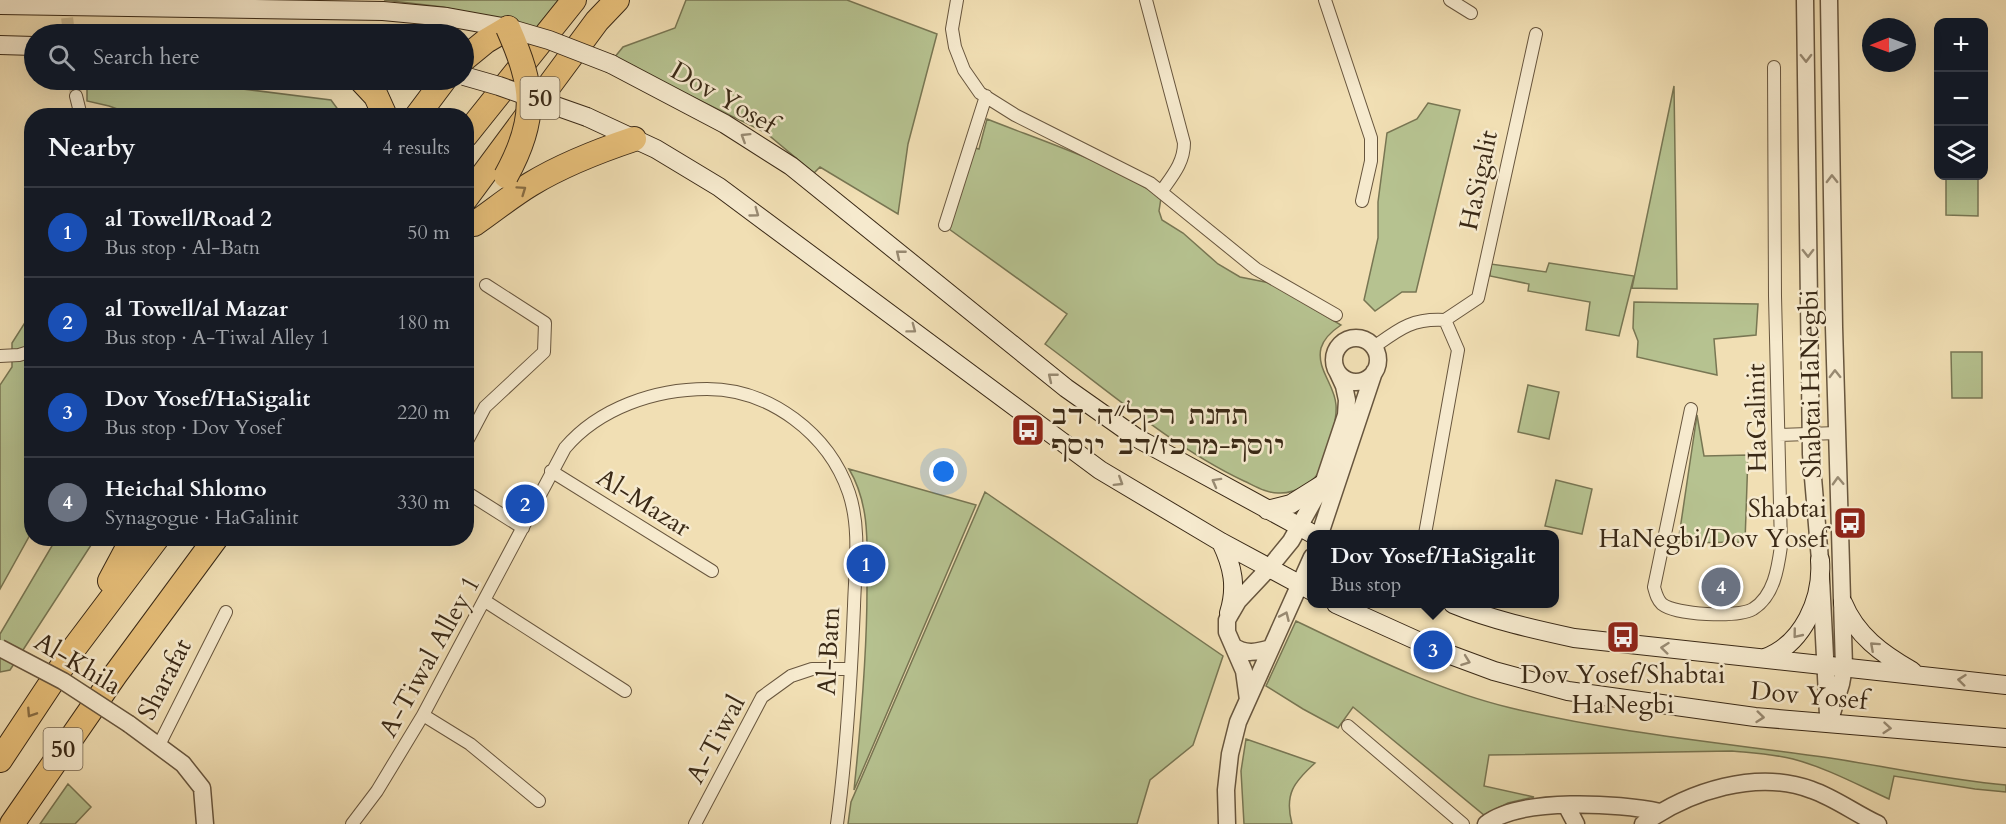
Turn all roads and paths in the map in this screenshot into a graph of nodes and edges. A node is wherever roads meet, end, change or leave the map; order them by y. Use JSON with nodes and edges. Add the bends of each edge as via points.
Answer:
{"nodes":[{"id":1,"x":574,"y":0,"type":"edge"},
{"id":2,"x":617,"y":0,"type":"edge"},
{"id":3,"x":957,"y":0,"type":"edge"},
{"id":4,"x":1146,"y":0,"type":"edge"},
{"id":5,"x":1325,"y":0,"type":"edge"},
{"id":6,"x":1450,"y":0,"type":"edge"},
{"id":7,"x":1805,"y":0,"type":"edge"},
{"id":8,"x":1829,"y":0,"type":"edge"},
{"id":9,"x":0,"y":4,"type":"edge"},
{"id":10,"x":1471,"y":13,"type":"dead end"},
{"id":11,"x":508,"y":28,"type":"junction"},
{"id":12,"x":1536,"y":34,"type":"dead end"},
{"id":13,"x":0,"y":45,"type":"edge"},
{"id":14,"x":24,"y":46,"type":"edge"},
{"id":15,"x":474,"y":51,"type":"edge"},
{"id":16,"x":1774,"y":67,"type":"dead end"},
{"id":17,"x":474,"y":79,"type":"edge"},
{"id":18,"x":370,"y":90,"type":"edge"},
{"id":19,"x":436,"y":90,"type":"edge"},
{"id":20,"x":76,"y":96,"type":"tunnel mouth"},
{"id":21,"x":529,"y":96,"type":"junction"},
{"id":22,"x":986,"y":96,"type":"junction"},
{"id":23,"x":79,"y":108,"type":"edge"},
{"id":24,"x":381,"y":108,"type":"edge"},
{"id":25,"x":423,"y":108,"type":"edge"},
{"id":26,"x":474,"y":125,"type":"edge"},
{"id":27,"x":634,"y":139,"type":"junction"},
{"id":28,"x":474,"y":187,"type":"edge"},
{"id":29,"x":1161,"y":192,"type":"junction"},
{"id":30,"x":1362,"y":201,"type":"dead end"},
{"id":31,"x":474,"y":223,"type":"edge"},
{"id":32,"x":945,"y":225,"type":"dead end"},
{"id":33,"x":474,"y":226,"type":"edge"},
{"id":34,"x":486,"y":285,"type":"dead end"},
{"id":35,"x":1336,"y":315,"type":"dead end"},
{"id":36,"x":1445,"y":320,"type":"junction"},
{"id":37,"x":1374,"y":347,"type":"junction"},
{"id":38,"x":24,"y":353,"type":"edge"},
{"id":39,"x":0,"y":356,"type":"edge"},
{"id":40,"x":1374,"y":372,"type":"junction"},
{"id":41,"x":1338,"y":373,"type":"junction"},
{"id":42,"x":1691,"y":410,"type":"dead end"},
{"id":43,"x":474,"y":428,"type":"edge"},
{"id":44,"x":1837,"y":433,"type":"junction"},
{"id":45,"x":1810,"y":434,"type":"junction"},
{"id":46,"x":1779,"y":435,"type":"junction"},
{"id":47,"x":551,"y":471,"type":"junction"},
{"id":48,"x":1323,"y":484,"type":"junction"},
{"id":49,"x":474,"y":497,"type":"edge"},
{"id":50,"x":1267,"y":510,"type":"junction"},
{"id":51,"x":523,"y":528,"type":"junction"},
{"id":52,"x":1321,"y":530,"type":"edge"},
{"id":53,"x":1426,"y":530,"type":"edge"},
{"id":54,"x":1306,"y":531,"type":"edge"},
{"id":55,"x":1221,"y":542,"type":"junction"},
{"id":56,"x":129,"y":546,"type":"edge"},
{"id":57,"x":152,"y":546,"type":"edge"},
{"id":58,"x":210,"y":546,"type":"edge"},
{"id":59,"x":227,"y":546,"type":"edge"},
{"id":60,"x":1820,"y":560,"type":"junction"},
{"id":61,"x":1269,"y":568,"type":"junction"},
{"id":62,"x":712,"y":571,"type":"dead end"},
{"id":63,"x":1306,"y":588,"type":"edge"},
{"id":64,"x":485,"y":601,"type":"junction"},
{"id":65,"x":1843,"y":603,"type":"junction"},
{"id":66,"x":1347,"y":608,"type":"edge"},
{"id":67,"x":1464,"y":608,"type":"edge"},
{"id":68,"x":226,"y":612,"type":"dead end"},
{"id":69,"x":1229,"y":613,"type":"junction"},
{"id":70,"x":1233,"y":646,"type":"junction"},
{"id":71,"x":75,"y":647,"type":"junction"},
{"id":72,"x":0,"y":648,"type":"edge"},
{"id":73,"x":1271,"y":648,"type":"junction"},
{"id":74,"x":1765,"y":658,"type":"junction"},
{"id":75,"x":1824,"y":664,"type":"junction"},
{"id":76,"x":1844,"y":667,"type":"junction"},
{"id":77,"x":851,"y":669,"type":"junction"},
{"id":78,"x":115,"y":675,"type":"junction"},
{"id":79,"x":1918,"y":675,"type":"junction"},
{"id":80,"x":2006,"y":685,"type":"edge"},
{"id":81,"x":625,"y":691,"type":"dead end"},
{"id":82,"x":1248,"y":700,"type":"junction"},
{"id":83,"x":423,"y":715,"type":"junction"},
{"id":84,"x":1828,"y":723,"type":"junction"},
{"id":85,"x":1347,"y":726,"type":"dead end"},
{"id":86,"x":2006,"y":738,"type":"edge"},
{"id":87,"x":159,"y":745,"type":"junction"},
{"id":88,"x":0,"y":760,"type":"edge"},
{"id":89,"x":539,"y":801,"type":"dead end"},
{"id":90,"x":1566,"y":805,"type":"junction"},
{"id":91,"x":1660,"y":812,"type":"junction"},
{"id":92,"x":12,"y":824,"type":"edge"},
{"id":93,"x":205,"y":824,"type":"edge"},
{"id":94,"x":352,"y":824,"type":"edge"},
{"id":95,"x":694,"y":824,"type":"edge"},
{"id":96,"x":837,"y":824,"type":"edge"},
{"id":97,"x":1227,"y":824,"type":"edge"},
{"id":98,"x":1463,"y":824,"type":"edge"},
{"id":99,"x":1486,"y":824,"type":"edge"},
{"id":100,"x":1576,"y":824,"type":"edge"},
{"id":101,"x":1643,"y":824,"type":"edge"},
{"id":102,"x":1878,"y":824,"type":"edge"}],
"edges":[{"from":1,"to":26,"type":"highway","number":"50"},
{"from":2,"to":28,"type":"highway","number":"50","via":[[597,21]]},
{"from":3,"to":22,"type":"street","via":[[952,29],[955,47],[964,70]]},
{"from":4,"to":29,"type":"street","via":[[1184,143],[1180,165]]},
{"from":5,"to":30,"type":"street","via":[[1371,138],[1371,161]]},
{"from":6,"to":10,"type":"street"},
{"from":7,"to":45,"type":"street","name":"Shabtai HaNegbi","one_way":true},
{"from":44,"to":8,"type":"street","name":"Shabtai HaNegbi","one_way":true},
{"from":9,"to":11,"type":"main road","name":"Dov Yosef","via":[[319,9],[418,14]]},
{"from":11,"to":15,"type":"highway"},
{"from":11,"to":21,"type":"highway","bridge":true},
{"from":50,"to":11,"type":"main road","name":"Dov Yosef","one_way":true,"bridge":true,"via":[[1137,438],[1066,388],[791,166],[688,103],[611,64]]},
{"from":12,"to":36,"type":"street","name":"HaSigalit","via":[[1478,298]]},
{"from":13,"to":14,"type":"main road"},
{"from":16,"to":46,"type":"street","name":"HaGalinit"},
{"from":17,"to":21,"type":"main road","bridge":true},
{"from":18,"to":24,"type":"highway"},
{"from":19,"to":25,"type":"highway"},
{"from":20,"to":23,"type":"street"},
{"from":21,"to":27,"type":"main road","bridge":true},
{"from":21,"to":31,"type":"highway","bridge":true,"via":[[522,142],[506,176]]},
{"from":22,"to":29,"type":"street"},
{"from":22,"to":32,"type":"street"},
{"from":33,"to":27,"type":"highway","one_way":true,"via":[[557,169]]},
{"from":27,"to":55,"type":"main road","one_way":true,"via":[[719,187],[1100,470]]},
{"from":29,"to":35,"type":"street","via":[[1256,270]]},
{"from":34,"to":43,"type":"street","via":[[545,323],[544,352],[485,407]]},
{"from":36,"to":37,"type":"street","via":[[1409,323]]},
{"from":36,"to":53,"type":"street","via":[[1458,350]]},
{"from":37,"to":40,"type":"street","via":[[1378,362]]},
{"from":37,"to":41,"type":"street","via":[[1360,339],[1345,341],[1334,355]]},
{"from":38,"to":39,"type":"street"},
{"from":40,"to":41,"type":"street","via":[[1365,380],[1353,382]]},
{"from":40,"to":52,"type":"street"},
{"from":41,"to":48,"type":"street","via":[[1347,400],[1346,415]]},
{"from":42,"to":46,"type":"street","name":"HaGalinit","via":[[1654,587],[1657,598],[1672,609],[1742,613],[1753,609],[1772,585],[1781,546]]},
{"from":44,"to":45,"type":"street"},
{"from":65,"to":44,"type":"street","name":"Shabtai HaNegbi","one_way":true},
{"from":45,"to":46,"type":"street"},
{"from":45,"to":60,"type":"street","name":"Shabtai HaNegbi"},
{"from":47,"to":51,"type":"street","name":"A-Tiwal Alley 1"},
{"from":47,"to":62,"type":"street","name":"Al-Mazar"},
{"from":47,"to":77,"type":"street","name":"Al-Batn","via":[[575,436],[595,420],[652,396],[685,389],[714,389],[738,393],[788,413],[827,451],[849,493],[856,535]]},
{"from":48,"to":50,"type":"main road","via":[[1291,504]]},
{"from":48,"to":54,"type":"street"},
{"from":49,"to":51,"type":"street"},
{"from":50,"to":54,"type":"main road","name":"Dov Yosef"},
{"from":51,"to":64,"type":"street","name":"A-Tiwal Alley 1"},
{"from":54,"to":61,"type":"street"},
{"from":55,"to":61,"type":"main road"},
{"from":55,"to":69,"type":"main road","via":[[1234,579]]},
{"from":56,"to":71,"type":"highway"},
{"from":57,"to":71,"type":"highway","number":"50"},
{"from":58,"to":78,"type":"highway","number":"50"},
{"from":59,"to":78,"type":"highway"},
{"from":60,"to":74,"type":"main road","one_way":true,"via":[[1816,595],[1806,621],[1787,645]]},
{"from":60,"to":75,"type":"street","name":"Shabtai HaNegbi"},
{"from":61,"to":63,"type":"main road"},
{"from":61,"to":69,"type":"street"},
{"from":73,"to":63,"type":"street","one_way":true},
{"from":64,"to":81,"type":"street"},
{"from":64,"to":83,"type":"street","name":"A-Tiwal Alley 1"},
{"from":65,"to":76,"type":"street","name":"Shabtai HaNegbi"},
{"from":79,"to":65,"type":"main road","one_way":true,"via":[[1873,645],[1855,626]]},
{"from":66,"to":84,"type":"main road","name":"Dov Yosef","one_way":true,"via":[[1440,651],[1568,691]]},
{"from":74,"to":67,"type":"main road","name":"Dov Yosef","one_way":true,"via":[[1574,638]]},
{"from":68,"to":87,"type":"street","name":"Sharafat"},
{"from":69,"to":70,"type":"street","via":[[1227,632]]},
{"from":70,"to":73,"type":"street","via":[[1251,652]]},
{"from":70,"to":82,"type":"street","via":[[1244,671]]},
{"from":71,"to":88,"type":"highway","number":"50","one_way":true},
{"from":72,"to":87,"type":"street","name":"Al-Khila","bridge":true,"via":[[63,681]]},
{"from":73,"to":82,"type":"street"},
{"from":74,"to":75,"type":"main road","name":"Dov Yosef"},
{"from":75,"to":76,"type":"main road","name":"Dov Yosef"},
{"from":75,"to":84,"type":"street","name":"Shabtai HaNegbi"},
{"from":76,"to":79,"type":"main road","name":"Dov Yosef"},
{"from":76,"to":84,"type":"street","name":"Shabtai HaNegbi"},
{"from":77,"to":95,"type":"street","name":"A-Tiwal","via":[[812,669],[791,676],[762,697]]},
{"from":77,"to":96,"type":"street","name":"Al-Batn"},
{"from":78,"to":92,"type":"highway","number":"50"},
{"from":80,"to":79,"type":"main road","name":"Dov Yosef","one_way":true},
{"from":82,"to":97,"type":"street","via":[[1230,754]]},
{"from":83,"to":89,"type":"street","via":[[470,744]]},
{"from":83,"to":94,"type":"street","name":"A-Tiwal Alley 1"},
{"from":84,"to":86,"type":"main road","name":"Dov Yosef","one_way":true},
{"from":85,"to":98,"type":"street"},
{"from":87,"to":93,"type":"street","name":"Sharafat","via":[[183,764],[202,788]]},
{"from":90,"to":91,"type":"street"},
{"from":90,"to":99,"type":"street","via":[[1509,812]]},
{"from":90,"to":100,"type":"street"},
{"from":91,"to":101,"type":"street"},
{"from":91,"to":102,"type":"street","via":[[1722,787],[1784,783],[1813,790]]}]}
